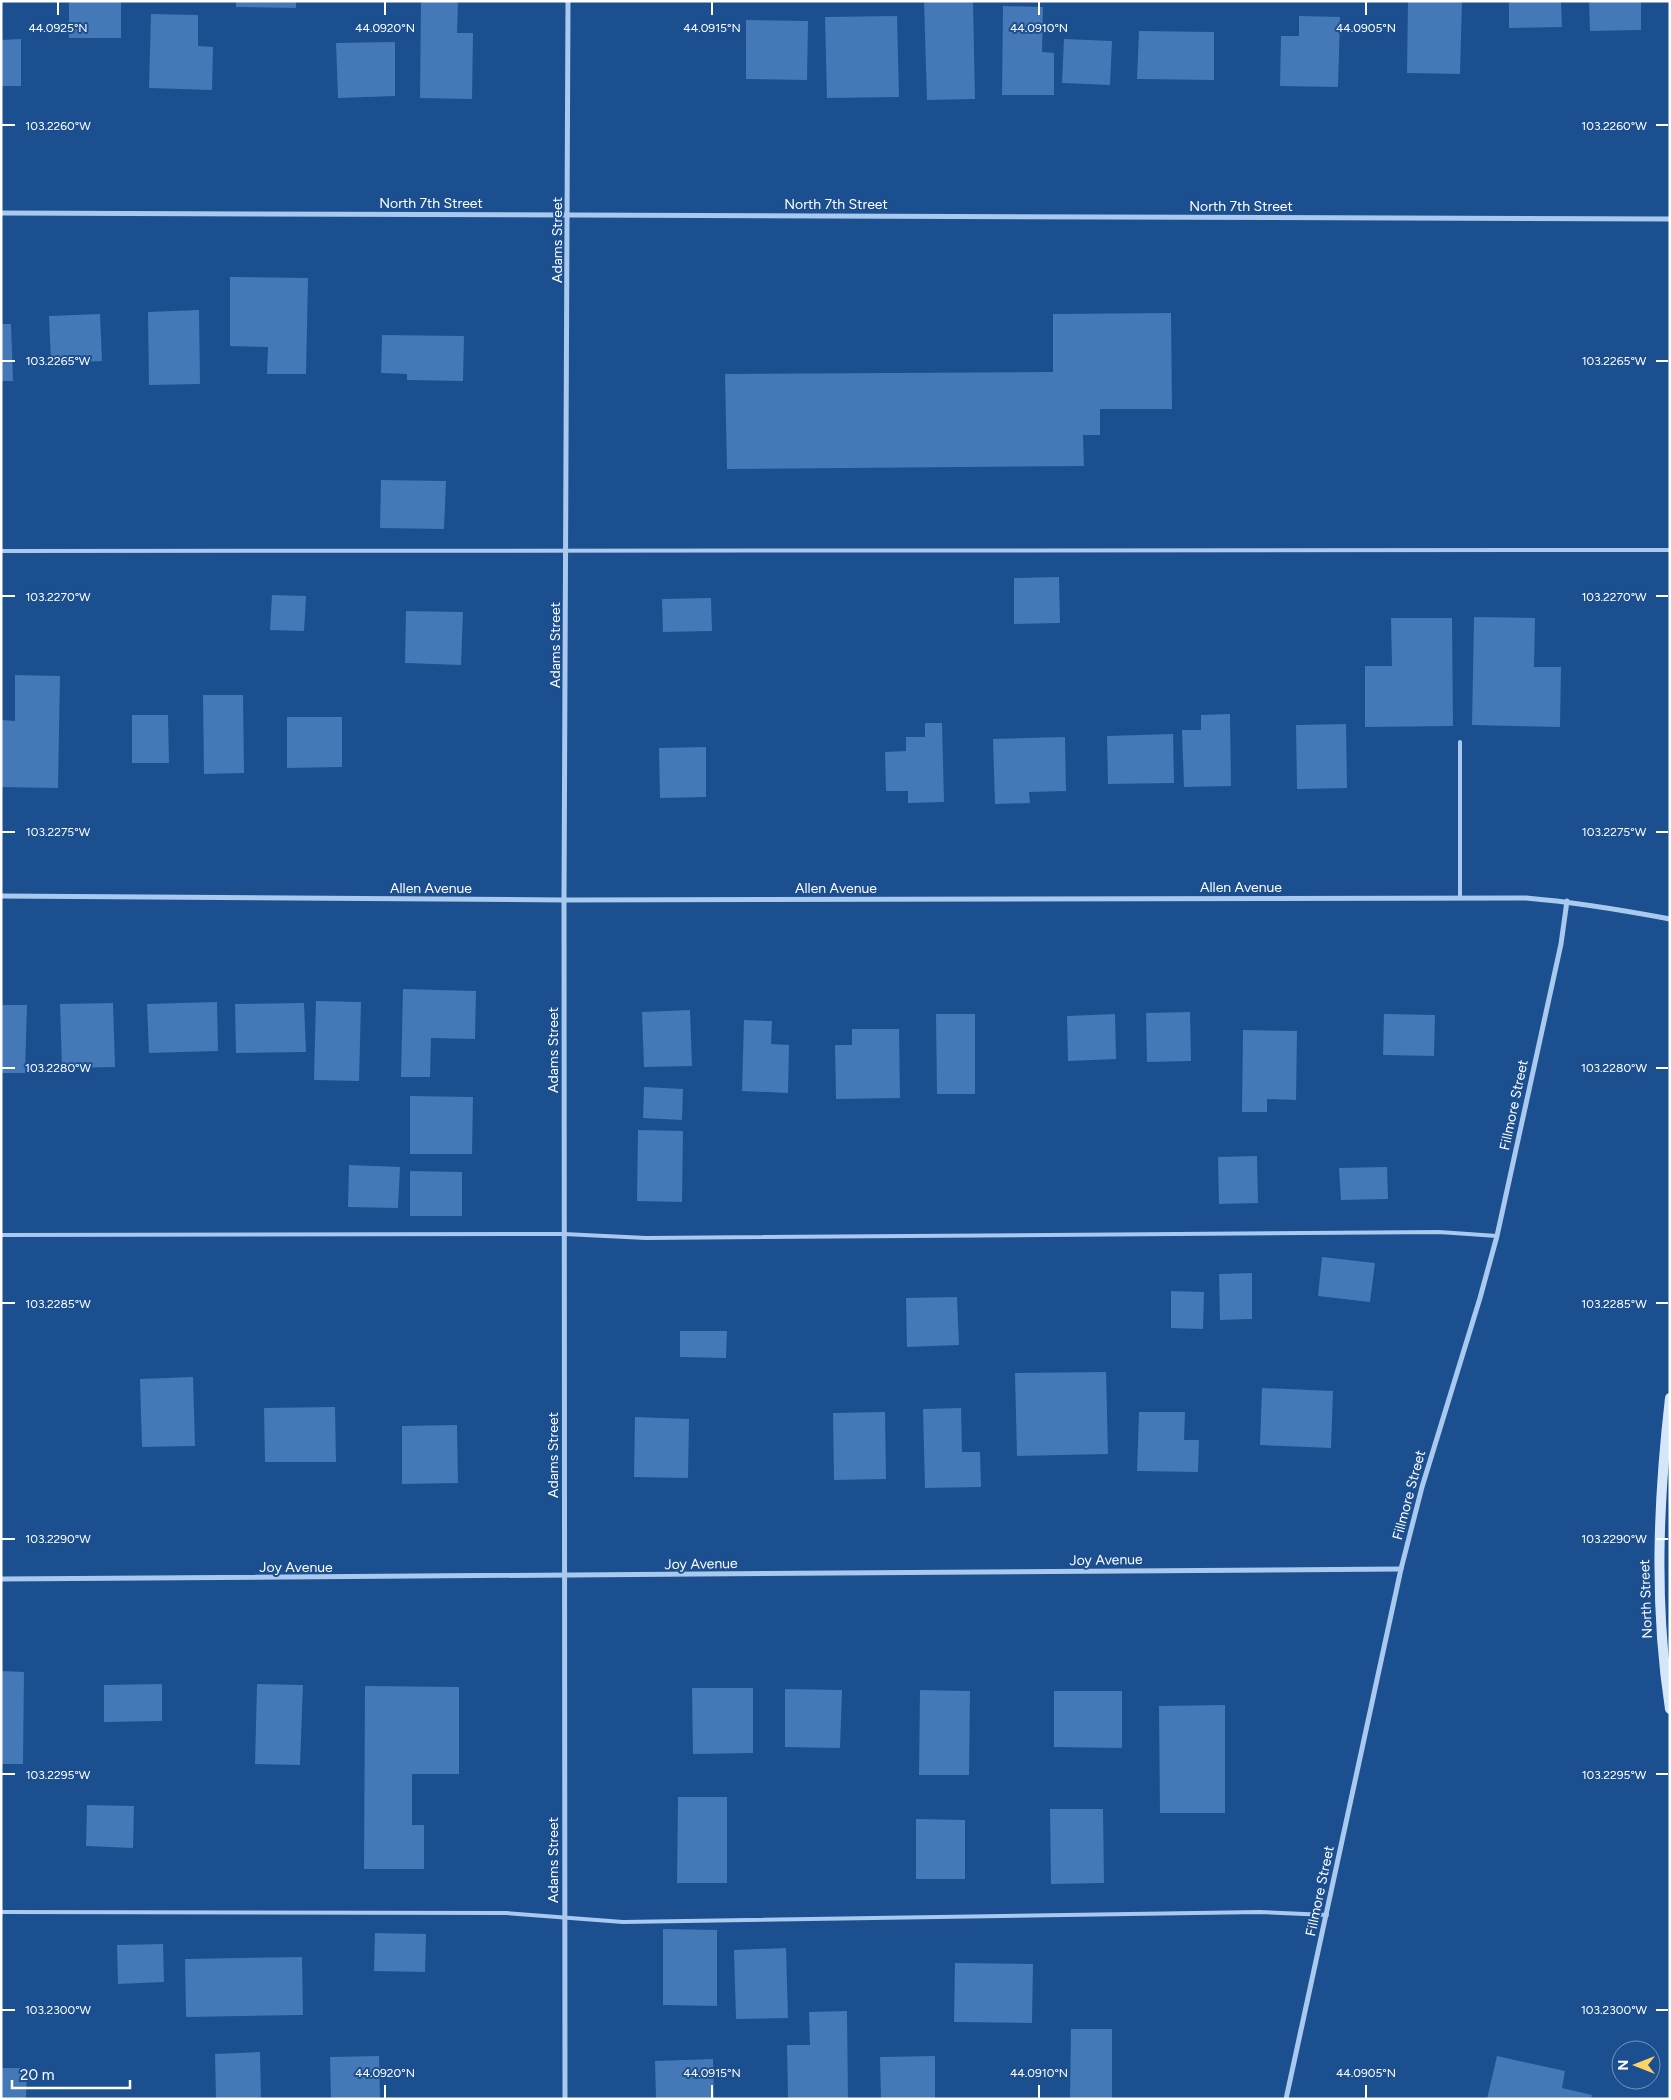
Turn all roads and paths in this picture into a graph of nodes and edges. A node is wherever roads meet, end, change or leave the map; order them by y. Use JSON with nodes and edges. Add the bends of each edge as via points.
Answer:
{"nodes":[{"id":1,"x":568,"y":1,"type":"edge"},
{"id":2,"x":1,"y":213,"type":"edge"},
{"id":3,"x":568,"y":214,"type":"junction"},
{"id":4,"x":1670,"y":219,"type":"edge"},
{"id":5,"x":1670,"y":550,"type":"edge"},
{"id":6,"x":1,"y":551,"type":"edge"},
{"id":7,"x":566,"y":551,"type":"junction"},
{"id":8,"x":1460,"y":742,"type":"dead end"},
{"id":9,"x":1,"y":896,"type":"edge"},
{"id":10,"x":1460,"y":898,"type":"junction"},
{"id":11,"x":564,"y":900,"type":"junction"},
{"id":12,"x":1567,"y":901,"type":"junction"},
{"id":13,"x":1670,"y":919,"type":"edge"},
{"id":14,"x":564,"y":1234,"type":"junction"},
{"id":15,"x":1,"y":1236,"type":"edge"},
{"id":16,"x":1497,"y":1236,"type":"junction"},
{"id":17,"x":1670,"y":1398,"type":"edge"},
{"id":18,"x":1401,"y":1569,"type":"junction"},
{"id":19,"x":564,"y":1576,"type":"junction"},
{"id":20,"x":1,"y":1579,"type":"edge"},
{"id":21,"x":1670,"y":1709,"type":"edge"},
{"id":22,"x":1,"y":1912,"type":"edge"},
{"id":23,"x":1327,"y":1915,"type":"junction"},
{"id":24,"x":564,"y":1917,"type":"junction"},
{"id":25,"x":565,"y":2099,"type":"edge"},
{"id":26,"x":1286,"y":2099,"type":"edge"}],
"edges":[{"from":1,"to":3,"type":"street","name":"Adams Street"},
{"from":2,"to":3,"type":"street","name":"North 7th Street"},
{"from":3,"to":4,"type":"street","name":"North 7th Street"},
{"from":3,"to":7,"type":"street","name":"Adams Street"},
{"from":5,"to":7,"type":"lane"},
{"from":6,"to":7,"type":"lane"},
{"from":7,"to":11,"type":"street","name":"Adams Street"},
{"from":8,"to":10,"type":"lane"},
{"from":9,"to":11,"type":"street","name":"Allen Avenue"},
{"from":10,"to":11,"type":"street","name":"Allen Avenue"},
{"from":10,"to":12,"type":"street","name":"Allen Avenue"},
{"from":11,"to":14,"type":"street","name":"Adams Street"},
{"from":12,"to":13,"type":"street","name":"Allen Avenue"},
{"from":12,"to":16,"type":"street","name":"Fillmore Street","via":[[1561,944]]},
{"from":14,"to":15,"type":"lane"},
{"from":14,"to":16,"type":"lane","via":[[656,1238],[1439,1232]]},
{"from":14,"to":19,"type":"street","name":"Adams Street"},
{"from":16,"to":18,"type":"street","name":"Fillmore Street","via":[[1422,1487]]},
{"from":17,"to":21,"type":"main road","name":"North Street","via":[[1658,1544],[1660,1629]]},
{"from":18,"to":19,"type":"street","name":"Joy Avenue"},
{"from":18,"to":23,"type":"street","name":"Fillmore Street"},
{"from":19,"to":20,"type":"street","name":"Joy Avenue"},
{"from":19,"to":24,"type":"street","name":"Adams Street"},
{"from":22,"to":24,"type":"lane","via":[[506,1913]]},
{"from":23,"to":24,"type":"lane","via":[[1260,1912],[623,1922]]},
{"from":23,"to":26,"type":"street","name":"Fillmore Street"},
{"from":24,"to":25,"type":"street","name":"Adams Street"}]}
